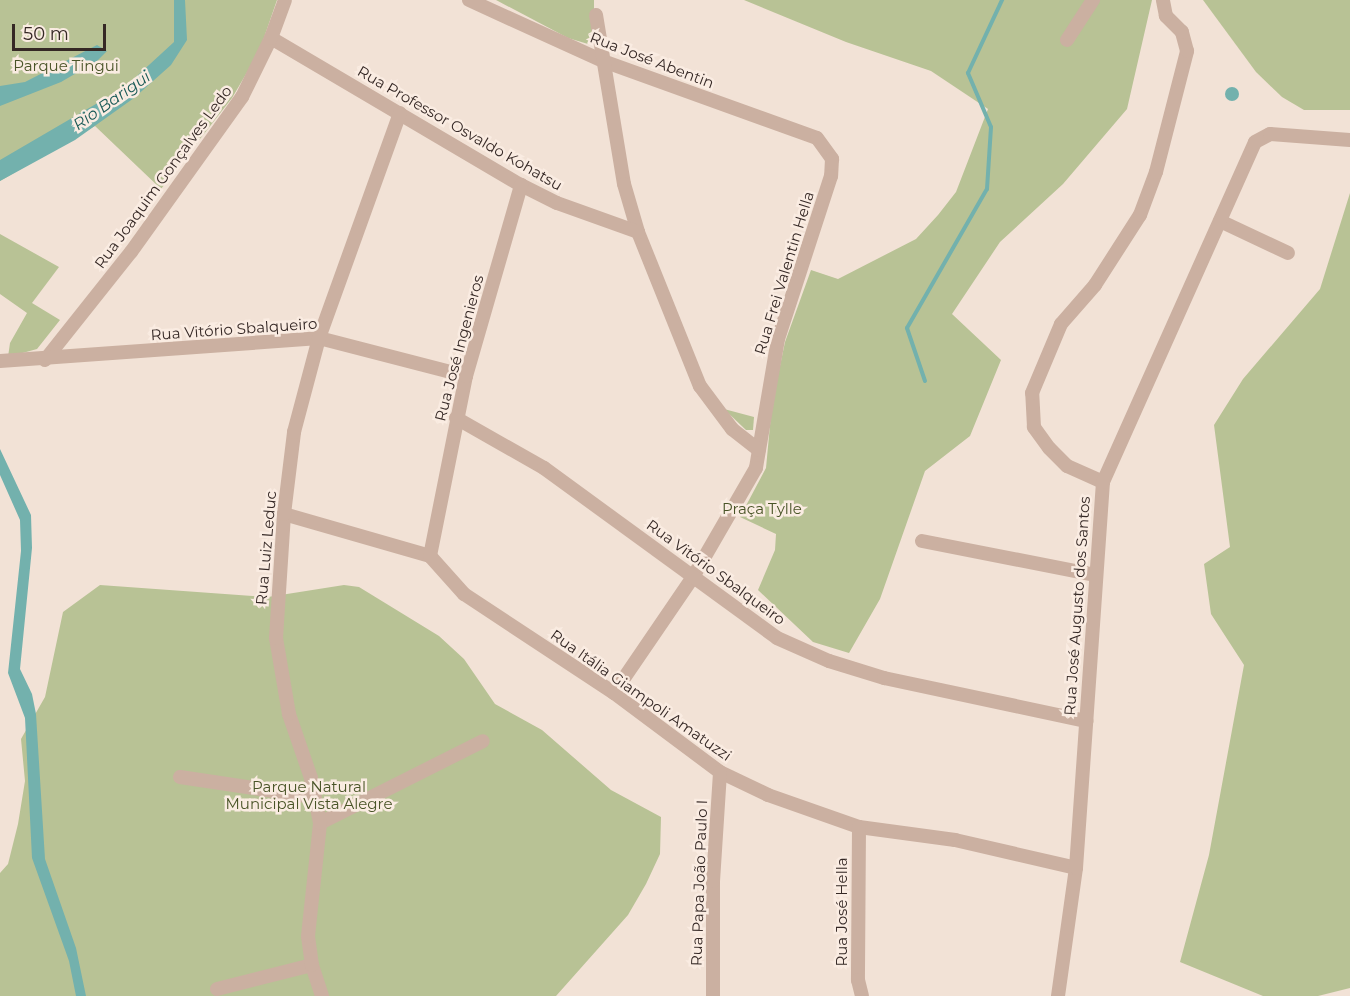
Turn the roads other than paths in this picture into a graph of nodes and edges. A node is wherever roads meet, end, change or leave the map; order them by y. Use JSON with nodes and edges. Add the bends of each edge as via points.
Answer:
{"nodes":[{"id":1,"x":285,"y":0,"type":"edge"},
{"id":2,"x":469,"y":0,"type":"edge"},
{"id":3,"x":1093,"y":0,"type":"edge"},
{"id":4,"x":1163,"y":0,"type":"edge"},
{"id":5,"x":596,"y":15,"type":"dead end"},
{"id":6,"x":271,"y":38,"type":"junction"},
{"id":7,"x":1067,"y":40,"type":"dead end"},
{"id":8,"x":603,"y":61,"type":"junction"},
{"id":9,"x":400,"y":113,"type":"junction"},
{"id":10,"x":1350,"y":140,"type":"edge"},
{"id":11,"x":825,"y":144,"type":"joint"},
{"id":12,"x":521,"y":185,"type":"junction"},
{"id":13,"x":1220,"y":221,"type":"junction"},
{"id":14,"x":638,"y":232,"type":"junction"},
{"id":15,"x":1288,"y":253,"type":"dead end"},
{"id":16,"x":319,"y":338,"type":"junction"},
{"id":17,"x":45,"y":360,"type":"junction"},
{"id":18,"x":0,"y":361,"type":"edge"},
{"id":19,"x":465,"y":376,"type":"junction"},
{"id":20,"x":456,"y":418,"type":"junction"},
{"id":21,"x":759,"y":450,"type":"junction"},
{"id":22,"x":1103,"y":482,"type":"junction"},
{"id":23,"x":284,"y":514,"type":"junction"},
{"id":24,"x":922,"y":541,"type":"dead end"},
{"id":25,"x":430,"y":556,"type":"junction"},
{"id":26,"x":1095,"y":575,"type":"junction"},
{"id":27,"x":693,"y":576,"type":"junction"},
{"id":28,"x":614,"y":693,"type":"junction"},
{"id":29,"x":1086,"y":721,"type":"junction"},
{"id":30,"x":483,"y":741,"type":"dead end"},
{"id":31,"x":720,"y":772,"type":"junction"},
{"id":32,"x":180,"y":777,"type":"dead end"},
{"id":33,"x":314,"y":797,"type":"junction"},
{"id":34,"x":320,"y":823,"type":"junction"},
{"id":35,"x":859,"y":827,"type":"junction"},
{"id":36,"x":1076,"y":868,"type":"junction"},
{"id":37,"x":312,"y":965,"type":"junction"},
{"id":38,"x":217,"y":989,"type":"dead end"},
{"id":39,"x":322,"y":996,"type":"edge"},
{"id":40,"x":713,"y":996,"type":"edge"},
{"id":41,"x":862,"y":996,"type":"edge"},
{"id":42,"x":1058,"y":996,"type":"edge"}],
"edges":[{"from":1,"to":6,"type":"street","name":"Rua Joaquim Gonçalves Ledo"},
{"from":2,"to":8,"type":"street","name":"Rua José Abentin"},
{"from":3,"to":7,"type":"street"},
{"from":4,"to":22,"type":"street","via":[[1166,16],[1182,32],[1187,51],[1156,172],[1140,214],[1095,285],[1062,324],[1032,393],[1034,427],[1049,448],[1067,466]]},
{"from":5,"to":8,"type":"street"},
{"from":6,"to":9,"type":"street","name":"Rua Professor Osvaldo Kohatsu"},
{"from":6,"to":17,"type":"street","name":"Rua Joaquim Gonçalves Ledo","via":[[242,97],[135,247]]},
{"from":8,"to":11,"type":"street","name":"Rua José Abentin"},
{"from":8,"to":14,"type":"street","via":[[624,184]]},
{"from":9,"to":12,"type":"street","name":"Rua Professor Osvaldo Kohatsu"},
{"from":9,"to":16,"type":"street","name":"Rua Luiz Leduc"},
{"from":10,"to":13,"type":"street","name":"Rua José Augusto dos Santos","via":[[1270,134],[1255,142]]},
{"from":11,"to":21,"type":"street","name":"Rua Frei Valentin Hella","via":[[832,159],[831,177],[778,339]]},
{"from":12,"to":14,"type":"street","name":"Rua Professor Osvaldo Kohatsu","via":[[557,203]]},
{"from":12,"to":19,"type":"street","name":"Rua José Ingenieros"},
{"from":13,"to":15,"type":"street"},
{"from":13,"to":22,"type":"street","name":"Rua José Augusto dos Santos"},
{"from":14,"to":21,"type":"street","via":[[700,386],[732,429]]},
{"from":16,"to":17,"type":"street","name":"Rua Vitório Sbalqueiro"},
{"from":16,"to":19,"type":"street","name":"Rua Vitório Sbalqueiro"},
{"from":16,"to":23,"type":"street","name":"Rua Luiz Leduc","via":[[294,432]]},
{"from":17,"to":18,"type":"street","name":"Rua Vitório Sbalqueiro"},
{"from":19,"to":20,"type":"street","name":"Rua José Ingenieros"},
{"from":20,"to":25,"type":"street","name":"Rua José Ingenieros"},
{"from":20,"to":27,"type":"street","name":"Rua Vitório Sbalqueiro","via":[[544,468]]},
{"from":21,"to":27,"type":"street","name":"Rua Frei Valentin Hella","via":[[750,483]]},
{"from":22,"to":26,"type":"street","name":"Rua José Augusto dos Santos"},
{"from":23,"to":25,"type":"street"},
{"from":23,"to":33,"type":"street","name":"Rua Luiz Leduc","via":[[276,638],[289,714]]},
{"from":24,"to":26,"type":"street"},
{"from":25,"to":28,"type":"street","name":"Rua Itália Giampoli Amatuzzi","via":[[464,594]]},
{"from":26,"to":29,"type":"street","name":"Rua José Augusto dos Santos"},
{"from":27,"to":28,"type":"street","name":"Rua Frei Valentin Hella"},
{"from":27,"to":29,"type":"street","name":"Rua Vitório Sbalqueiro","via":[[777,638],[829,662],[884,678]]},
{"from":28,"to":31,"type":"street","name":"Rua Itália Giampoli Amatuzzi"},
{"from":29,"to":36,"type":"street","name":"Rua José Augusto dos Santos"},
{"from":30,"to":34,"type":"street"},
{"from":31,"to":35,"type":"street","name":"Rua Itália Giampoli Amatuzzi","via":[[768,795]]},
{"from":31,"to":40,"type":"street","name":"Rua Papa João Paulo I"},
{"from":32,"to":33,"type":"street"},
{"from":33,"to":34,"type":"street","name":"Rua Luiz Leduc"},
{"from":34,"to":37,"type":"street","name":"Rua Luiz Leduc","via":[[308,936]]},
{"from":35,"to":36,"type":"street","name":"Rua Itália Giampoli Amatuzzi","via":[[955,840]]},
{"from":35,"to":41,"type":"street","name":"Rua José Hella","via":[[858,980]]},
{"from":36,"to":42,"type":"street","name":"Rua José Augusto dos Santos"},
{"from":37,"to":38,"type":"street"},
{"from":37,"to":39,"type":"street","name":"Rua Luiz Leduc"}]}
